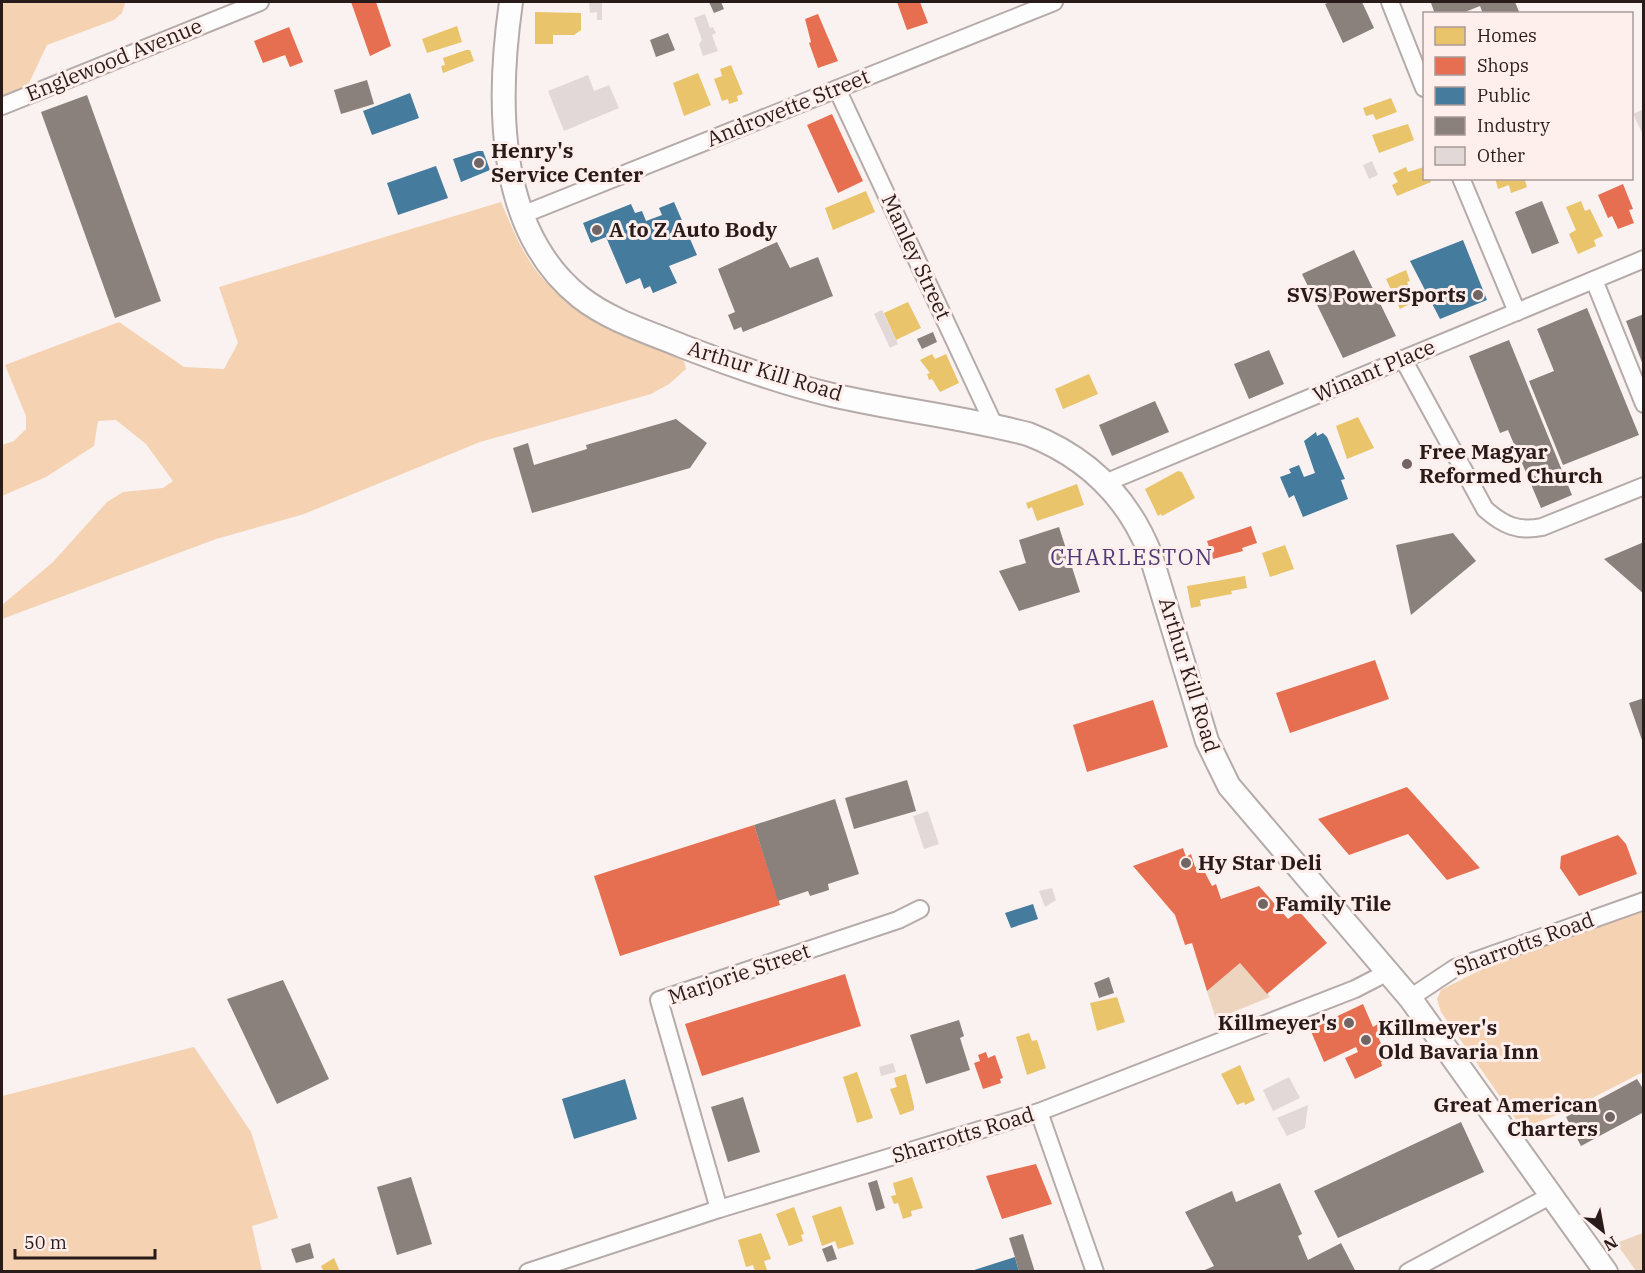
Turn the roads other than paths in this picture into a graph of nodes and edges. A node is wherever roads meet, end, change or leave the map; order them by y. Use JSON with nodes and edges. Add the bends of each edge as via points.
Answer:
{"nodes":[{"id":1,"x":260,"y":2,"type":"edge"},
{"id":2,"x":511,"y":2,"type":"edge"},
{"id":3,"x":1054,"y":2,"type":"edge"},
{"id":4,"x":1390,"y":2,"type":"edge"},
{"id":5,"x":1423,"y":83,"type":"edge"},
{"id":6,"x":837,"y":89,"type":"junction"},
{"id":7,"x":2,"y":106,"type":"edge"},
{"id":8,"x":1462,"y":180,"type":"edge"},
{"id":9,"x":522,"y":215,"type":"junction"},
{"id":10,"x":1644,"y":259,"type":"edge"},
{"id":11,"x":1594,"y":280,"type":"junction"},
{"id":12,"x":1516,"y":312,"type":"junction"},
{"id":13,"x":1403,"y":359,"type":"junction"},
{"id":14,"x":1644,"y":404,"type":"edge"},
{"id":15,"x":994,"y":425,"type":"junction"},
{"id":16,"x":1106,"y":483,"type":"junction"},
{"id":17,"x":1644,"y":486,"type":"edge"},
{"id":18,"x":1644,"y":901,"type":"edge"},
{"id":19,"x":920,"y":909,"type":"dead end"},
{"id":20,"x":1388,"y":972,"type":"junction"},
{"id":21,"x":1410,"y":998,"type":"junction"},
{"id":22,"x":1039,"y":1112,"type":"junction"},
{"id":23,"x":1550,"y":1196,"type":"junction"},
{"id":24,"x":719,"y":1209,"type":"junction"},
{"id":25,"x":528,"y":1272,"type":"edge"},
{"id":26,"x":1095,"y":1272,"type":"edge"},
{"id":27,"x":1408,"y":1272,"type":"edge"},
{"id":28,"x":1606,"y":1272,"type":"edge"}],
"edges":[{"from":1,"to":7,"type":"street","name":"Englewood Avenue"},
{"from":2,"to":9,"type":"street","name":"Arthur Kill Road","via":[[504,112]]},
{"from":3,"to":6,"type":"street","name":"Androvette Street"},
{"from":4,"to":5,"type":"street"},
{"from":6,"to":9,"type":"street","name":"Androvette Street"},
{"from":6,"to":15,"type":"street","name":"Manley Street"},
{"from":8,"to":12,"type":"street"},
{"from":9,"to":15,"type":"street","name":"Arthur Kill Road","via":[[541,254],[558,276],[580,297],[623,322],[722,362],[796,386]]},
{"from":10,"to":11,"type":"street","name":"Winant Place"},
{"from":11,"to":12,"type":"street","name":"Winant Place"},
{"from":11,"to":14,"type":"street"},
{"from":12,"to":13,"type":"street","name":"Winant Place"},
{"from":13,"to":16,"type":"street","name":"Winant Place"},
{"from":13,"to":17,"type":"street","via":[[1485,509],[1497,520],[1513,528],[1542,527]]},
{"from":15,"to":16,"type":"street","name":"Arthur Kill Road","via":[[1056,445]]},
{"from":16,"to":20,"type":"street","name":"Arthur Kill Road","via":[[1141,530],[1207,741],[1220,770],[1239,798]]},
{"from":18,"to":21,"type":"street","name":"Sharrotts Road","via":[[1455,968]]},
{"from":19,"to":24,"type":"street","name":"Marjorie Street","via":[[898,921],[659,1000]]},
{"from":20,"to":21,"type":"street","name":"Arthur Kill Road"},
{"from":20,"to":22,"type":"street","name":"Sharrotts Road","via":[[1355,989]]},
{"from":21,"to":23,"type":"street","name":"Arthur Kill Road"},
{"from":22,"to":24,"type":"street","name":"Sharrotts Road"},
{"from":22,"to":26,"type":"street"},
{"from":23,"to":27,"type":"street"},
{"from":23,"to":28,"type":"street","name":"Arthur Kill Road"},
{"from":24,"to":25,"type":"street","name":"Sharrotts Road"}]}
